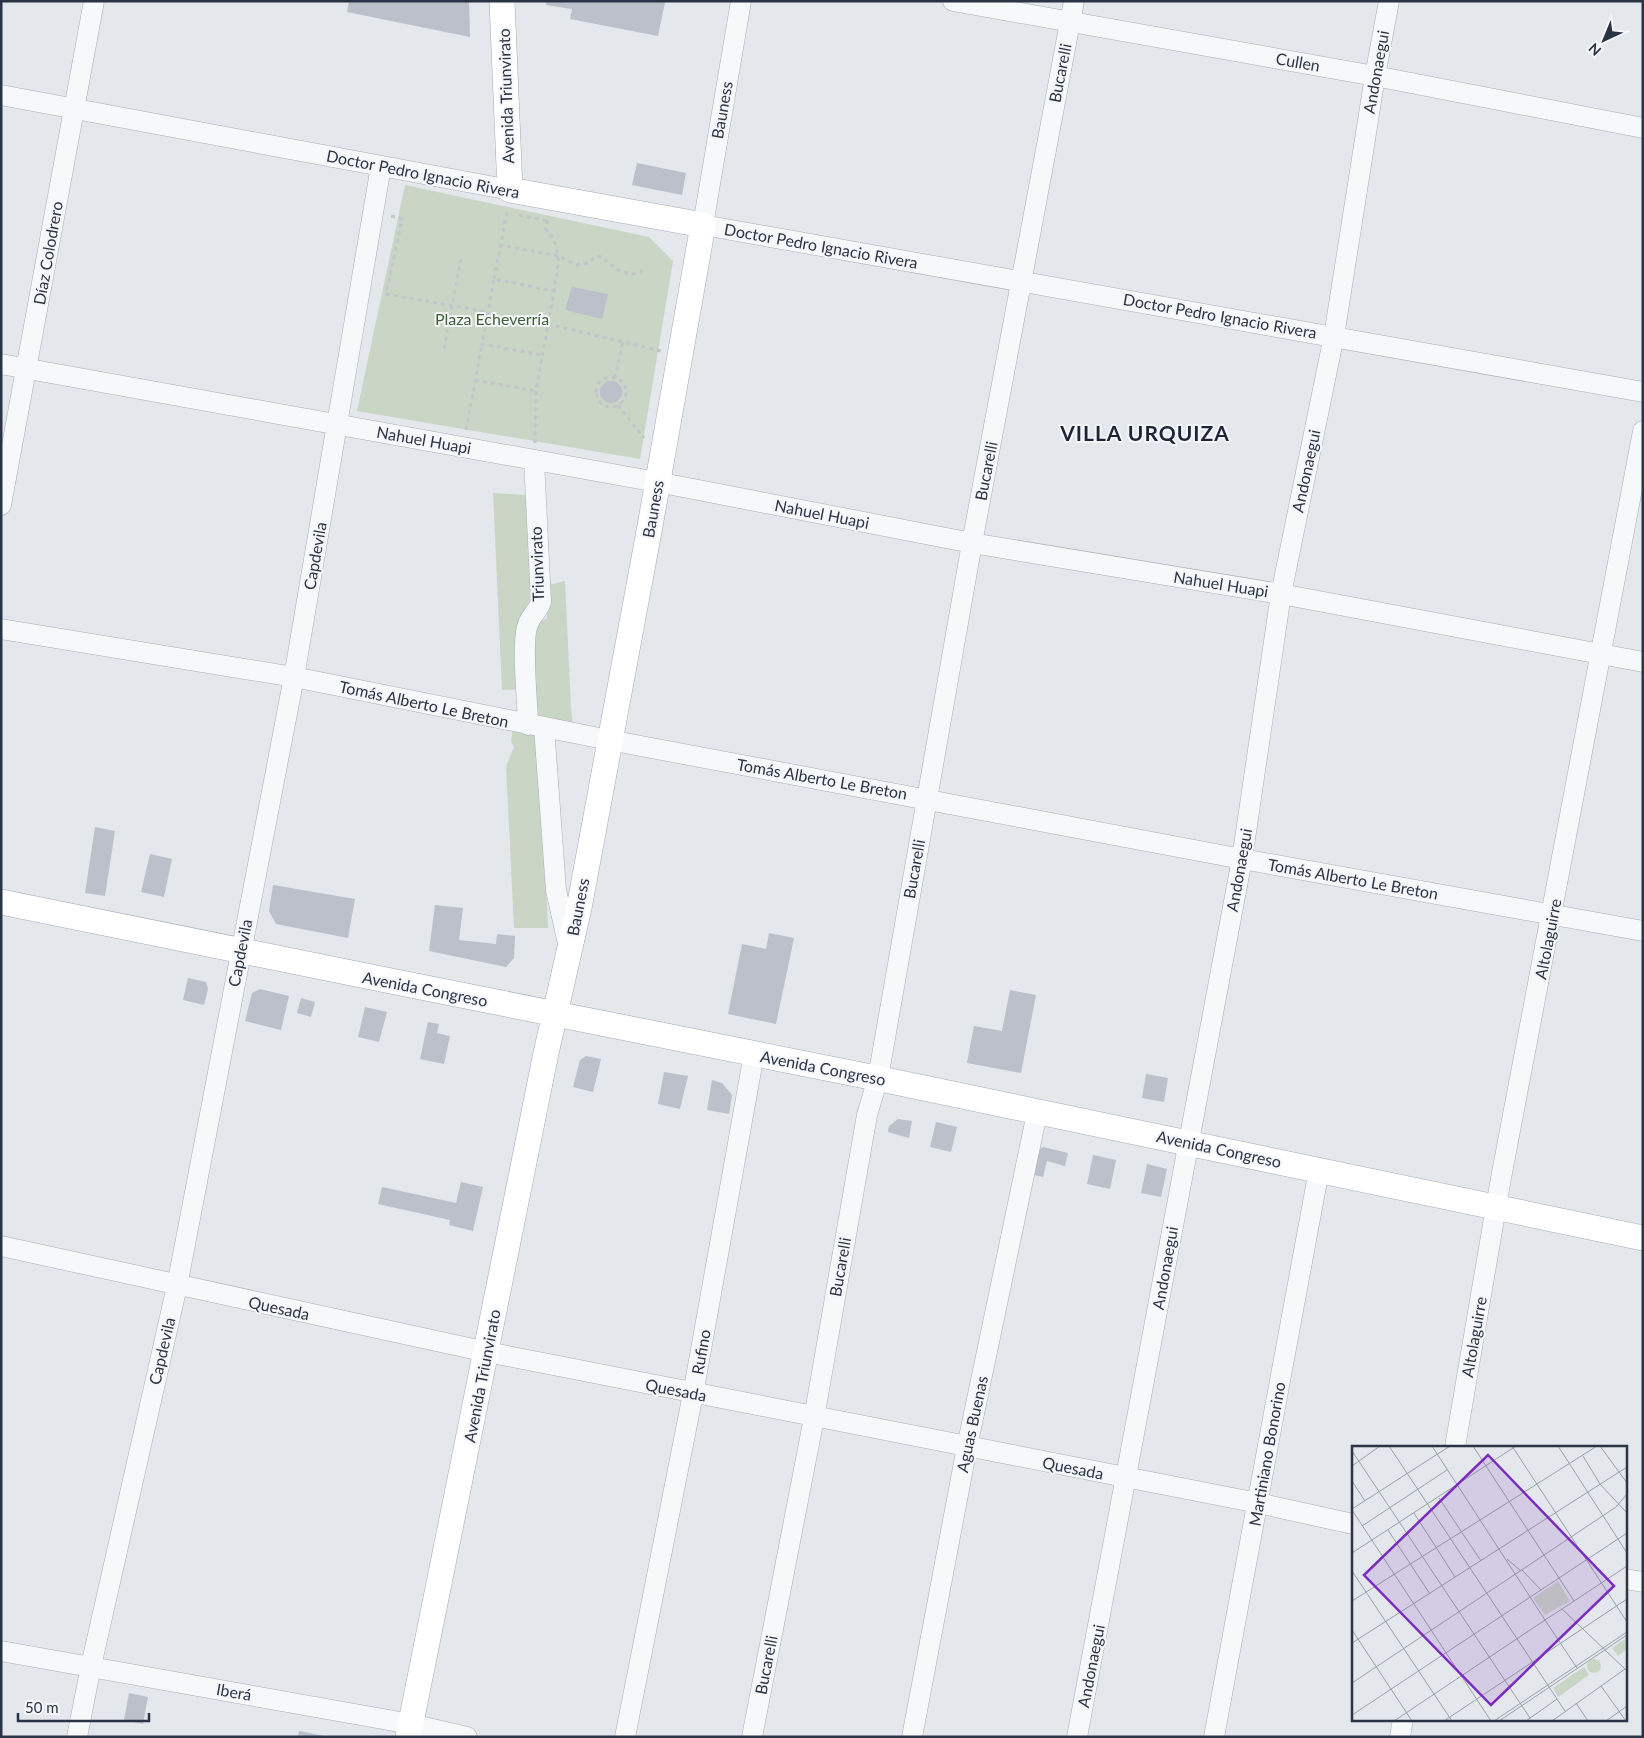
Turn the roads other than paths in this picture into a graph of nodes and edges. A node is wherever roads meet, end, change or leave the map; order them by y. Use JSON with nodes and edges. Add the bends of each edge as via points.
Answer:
{"nodes":[{"id":1,"x":94,"y":1,"type":"edge"},
{"id":2,"x":502,"y":1,"type":"edge"},
{"id":3,"x":741,"y":1,"type":"edge"},
{"id":4,"x":953,"y":1,"type":"edge"},
{"id":5,"x":1074,"y":1,"type":"edge"},
{"id":6,"x":1389,"y":1,"type":"edge"},
{"id":7,"x":1070,"y":21,"type":"junction"},
{"id":8,"x":1375,"y":76,"type":"junction"},
{"id":9,"x":1,"y":96,"type":"edge"},
{"id":10,"x":74,"y":109,"type":"junction"},
{"id":11,"x":1643,"y":128,"type":"edge"},
{"id":12,"x":382,"y":166,"type":"junction"},
{"id":13,"x":510,"y":190,"type":"junction"},
{"id":14,"x":703,"y":225,"type":"junction"},
{"id":15,"x":1020,"y":281,"type":"junction"},
{"id":16,"x":1334,"y":336,"type":"junction"},
{"id":17,"x":1,"y":364,"type":"edge"},
{"id":18,"x":26,"y":369,"type":"junction"},
{"id":19,"x":1643,"y":392,"type":"edge"},
{"id":20,"x":338,"y":425,"type":"junction"},
{"id":21,"x":1643,"y":431,"type":"edge"},
{"id":22,"x":534,"y":460,"type":"junction"},
{"id":23,"x":657,"y":482,"type":"junction"},
{"id":24,"x":1,"y":505,"type":"edge"},
{"id":25,"x":972,"y":542,"type":"junction"},
{"id":26,"x":1281,"y":594,"type":"junction"},
{"id":27,"x":1,"y":629,"type":"edge"},
{"id":28,"x":1600,"y":654,"type":"junction"},
{"id":29,"x":1643,"y":662,"type":"edge"},
{"id":30,"x":294,"y":677,"type":"junction"},
{"id":31,"x":536,"y":726,"type":"junction"},
{"id":32,"x":609,"y":740,"type":"junction"},
{"id":33,"x":926,"y":799,"type":"junction"},
{"id":34,"x":1242,"y":859,"type":"junction"},
{"id":35,"x":1,"y":902,"type":"edge"},
{"id":36,"x":1552,"y":914,"type":"junction"},
{"id":37,"x":1643,"y":931,"type":"edge"},
{"id":38,"x":569,"y":950,"type":"junction"},
{"id":39,"x":240,"y":952,"type":"junction"},
{"id":40,"x":554,"y":1015,"type":"junction"},
{"id":41,"x":754,"y":1054,"type":"junction"},
{"id":42,"x":878,"y":1078,"type":"junction"},
{"id":43,"x":1037,"y":1112,"type":"junction"},
{"id":44,"x":1188,"y":1141,"type":"junction"},
{"id":45,"x":1319,"y":1170,"type":"junction"},
{"id":46,"x":1497,"y":1209,"type":"junction"},
{"id":47,"x":1643,"y":1238,"type":"edge"},
{"id":48,"x":1,"y":1246,"type":"edge"},
{"id":49,"x":177,"y":1286,"type":"junction"},
{"id":50,"x":487,"y":1352,"type":"junction"},
{"id":51,"x":693,"y":1394,"type":"junction"},
{"id":52,"x":814,"y":1418,"type":"junction"},
{"id":53,"x":1455,"y":1446,"type":"edge"},
{"id":54,"x":967,"y":1447,"type":"junction"},
{"id":55,"x":1126,"y":1479,"type":"junction"},
{"id":56,"x":1258,"y":1503,"type":"junction"},
{"id":57,"x":1352,"y":1524,"type":"edge"},
{"id":58,"x":1626,"y":1578,"type":"edge"},
{"id":59,"x":1643,"y":1582,"type":"edge"},
{"id":60,"x":1,"y":1651,"type":"edge"},
{"id":61,"x":91,"y":1666,"type":"junction"},
{"id":62,"x":1403,"y":1720,"type":"edge"},
{"id":63,"x":409,"y":1731,"type":"edge"},
{"id":64,"x":77,"y":1737,"type":"edge"},
{"id":65,"x":467,"y":1737,"type":"edge"},
{"id":66,"x":625,"y":1737,"type":"edge"},
{"id":67,"x":752,"y":1737,"type":"edge"},
{"id":68,"x":912,"y":1737,"type":"edge"},
{"id":69,"x":1078,"y":1737,"type":"edge"},
{"id":70,"x":1214,"y":1737,"type":"edge"},
{"id":71,"x":1400,"y":1737,"type":"edge"}],
"edges":[{"from":1,"to":10,"type":"street","name":"Díaz Colodrero"},
{"from":2,"to":13,"type":"main road","name":"Avenida Triunvirato"},
{"from":3,"to":14,"type":"street","name":"Bauness"},
{"from":4,"to":7,"type":"street","name":"Cullen"},
{"from":5,"to":7,"type":"street","name":"Bucarelli"},
{"from":6,"to":8,"type":"street","name":"Andonaegui"},
{"from":7,"to":8,"type":"street","name":"Cullen"},
{"from":7,"to":15,"type":"street","name":"Bucarelli"},
{"from":8,"to":11,"type":"street","name":"Cullen"},
{"from":8,"to":16,"type":"street","name":"Andonaegui"},
{"from":9,"to":10,"type":"street","name":"Doctor Pedro Ignacio Rivera"},
{"from":10,"to":12,"type":"street","name":"Doctor Pedro Ignacio Rivera"},
{"from":10,"to":18,"type":"street","name":"Díaz Colodrero"},
{"from":12,"to":13,"type":"street","name":"Doctor Pedro Ignacio Rivera"},
{"from":12,"to":20,"type":"street","name":"Capdevila"},
{"from":13,"to":14,"type":"main road","name":"Doctor Pedro Ignacio Rivera","via":[[549,209]]},
{"from":14,"to":15,"type":"street","name":"Doctor Pedro Ignacio Rivera"},
{"from":14,"to":23,"type":"main road","name":"Bauness"},
{"from":15,"to":16,"type":"street","name":"Doctor Pedro Ignacio Rivera"},
{"from":15,"to":25,"type":"street","name":"Bucarelli"},
{"from":16,"to":19,"type":"street","name":"Doctor Pedro Ignacio Rivera"},
{"from":16,"to":26,"type":"street","name":"Andonaegui"},
{"from":17,"to":18,"type":"street","name":"Nahuel Huapi"},
{"from":18,"to":20,"type":"street","name":"Nahuel Huapi"},
{"from":18,"to":24,"type":"street","name":"Díaz Colodrero"},
{"from":20,"to":22,"type":"street","name":"Nahuel Huapi"},
{"from":20,"to":30,"type":"street","name":"Capdevila"},
{"from":21,"to":28,"type":"street","name":"Altolaguirre"},
{"from":22,"to":23,"type":"street","name":"Nahuel Huapi"},
{"from":22,"to":31,"type":"street","name":"Triunvirato","via":[[541,602],[538,612],[528,622],[525,645]]},
{"from":23,"to":25,"type":"street","name":"Nahuel Huapi"},
{"from":23,"to":32,"type":"main road","name":"Bauness"},
{"from":25,"to":26,"type":"street","name":"Nahuel Huapi"},
{"from":25,"to":33,"type":"street","name":"Bucarelli"},
{"from":26,"to":28,"type":"street","name":"Nahuel Huapi"},
{"from":26,"to":34,"type":"street","name":"Andonaegui"},
{"from":27,"to":30,"type":"street","name":"Tomás Alberto Le Breton"},
{"from":28,"to":29,"type":"street","name":"Nahuel Huapi"},
{"from":28,"to":36,"type":"street","name":"Altolaguirre"},
{"from":30,"to":31,"type":"street","name":"Tomás Alberto Le Breton"},
{"from":30,"to":39,"type":"street","name":"Capdevila"},
{"from":31,"to":32,"type":"street","name":"Tomás Alberto Le Breton"},
{"from":31,"to":38,"type":"street","name":"Triunvirato","via":[[556,890]]},
{"from":32,"to":33,"type":"street","name":"Tomás Alberto Le Breton"},
{"from":32,"to":38,"type":"main road","name":"Bauness"},
{"from":33,"to":34,"type":"street","name":"Tomás Alberto Le Breton"},
{"from":33,"to":42,"type":"street","name":"Bucarelli"},
{"from":34,"to":36,"type":"street","name":"Tomás Alberto Le Breton"},
{"from":34,"to":44,"type":"street","name":"Andonaegui"},
{"from":35,"to":39,"type":"main road","name":"Avenida Congreso"},
{"from":36,"to":37,"type":"street","name":"Tomás Alberto Le Breton"},
{"from":36,"to":46,"type":"street","name":"Altolaguirre"},
{"from":38,"to":40,"type":"main road","name":"Bauness"},
{"from":39,"to":40,"type":"main road","name":"Avenida Congreso"},
{"from":39,"to":49,"type":"street","name":"Capdevila"},
{"from":40,"to":41,"type":"main road","name":"Avenida Congreso"},
{"from":40,"to":50,"type":"main road","name":"Avenida Triunvirato"},
{"from":41,"to":42,"type":"main road","name":"Avenida Congreso"},
{"from":41,"to":51,"type":"street","name":"Rufino"},
{"from":42,"to":43,"type":"main road","name":"Avenida Congreso"},
{"from":42,"to":52,"type":"street","name":"Bucarelli","via":[[867,1115]]},
{"from":43,"to":44,"type":"main road","name":"Avenida Congreso"},
{"from":43,"to":54,"type":"street","name":"Aguas Buenas"},
{"from":44,"to":45,"type":"main road","name":"Avenida Congreso"},
{"from":44,"to":55,"type":"street","name":"Andonaegui"},
{"from":45,"to":46,"type":"main road","name":"Avenida Congreso"},
{"from":45,"to":56,"type":"street","name":"Martiniano Bonorino"},
{"from":46,"to":47,"type":"main road","name":"Avenida Congreso"},
{"from":46,"to":53,"type":"street","name":"Altolaguirre"},
{"from":48,"to":49,"type":"street","name":"Quesada"},
{"from":49,"to":50,"type":"street","name":"Quesada"},
{"from":49,"to":61,"type":"street","name":"Capdevila"},
{"from":50,"to":51,"type":"street","name":"Quesada"},
{"from":50,"to":63,"type":"main road","name":"Avenida Triunvirato"},
{"from":51,"to":52,"type":"street","name":"Quesada"},
{"from":51,"to":66,"type":"street","name":"Rufino"},
{"from":52,"to":54,"type":"street","name":"Quesada"},
{"from":52,"to":67,"type":"street","name":"Bucarelli"},
{"from":54,"to":55,"type":"street","name":"Quesada"},
{"from":54,"to":68,"type":"street","name":"Aguas Buenas"},
{"from":55,"to":56,"type":"street","name":"Quesada"},
{"from":55,"to":69,"type":"street","name":"Andonaegui"},
{"from":56,"to":57,"type":"street","name":"Quesada"},
{"from":56,"to":70,"type":"street","name":"Martiniano Bonorino"},
{"from":58,"to":59,"type":"street"},
{"from":60,"to":61,"type":"street","name":"Iberá"},
{"from":61,"to":63,"type":"street","name":"Iberá"},
{"from":61,"to":64,"type":"street","name":"Capdevila"},
{"from":62,"to":71,"type":"street"},
{"from":63,"to":65,"type":"street","name":"Iberá"}]}
